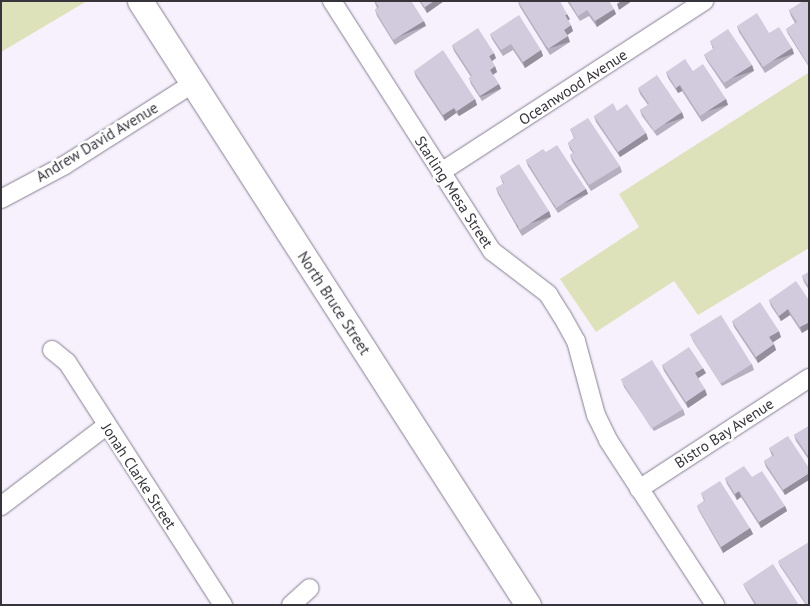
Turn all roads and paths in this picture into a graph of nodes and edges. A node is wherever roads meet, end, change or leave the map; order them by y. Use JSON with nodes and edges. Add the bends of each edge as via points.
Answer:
{"nodes":[{"id":1,"x":140,"y":1,"type":"edge"},
{"id":2,"x":332,"y":1,"type":"edge"},
{"id":3,"x":704,"y":1,"type":"edge"},
{"id":4,"x":192,"y":84,"type":"junction"},
{"id":5,"x":441,"y":172,"type":"junction"},
{"id":6,"x":1,"y":199,"type":"edge"},
{"id":7,"x":52,"y":350,"type":"dead end"},
{"id":8,"x":809,"y":378,"type":"edge"},
{"id":9,"x":106,"y":426,"type":"junction"},
{"id":10,"x":639,"y":488,"type":"junction"},
{"id":11,"x":1,"y":506,"type":"edge"},
{"id":12,"x":310,"y":588,"type":"dead end"},
{"id":13,"x":222,"y":605,"type":"edge"},
{"id":14,"x":291,"y":605,"type":"edge"},
{"id":15,"x":528,"y":605,"type":"edge"},
{"id":16,"x":715,"y":605,"type":"edge"}],
"edges":[{"from":1,"to":4,"type":"street","name":"North Bruce Street"},
{"from":2,"to":5,"type":"street","name":"Starling Mesa Street"},
{"from":3,"to":5,"type":"street","name":"Oceanwood Avenue"},
{"from":4,"to":6,"type":"street","name":"Andrew David Avenue","via":[[65,165]]},
{"from":4,"to":15,"type":"street","name":"North Bruce Street"},
{"from":5,"to":10,"type":"street","name":"Starling Mesa Street","via":[[492,251],[548,294],[562,316],[576,341],[600,423]]},
{"from":7,"to":9,"type":"street","name":"Jonah Clarke Street","via":[[67,362]]},
{"from":8,"to":10,"type":"street","name":"Bistro Bay Avenue"},
{"from":9,"to":11,"type":"street"},
{"from":9,"to":13,"type":"street","name":"Jonah Clarke Street"},
{"from":10,"to":16,"type":"street","name":"Starling Mesa Street"},
{"from":12,"to":14,"type":"street"}]}
